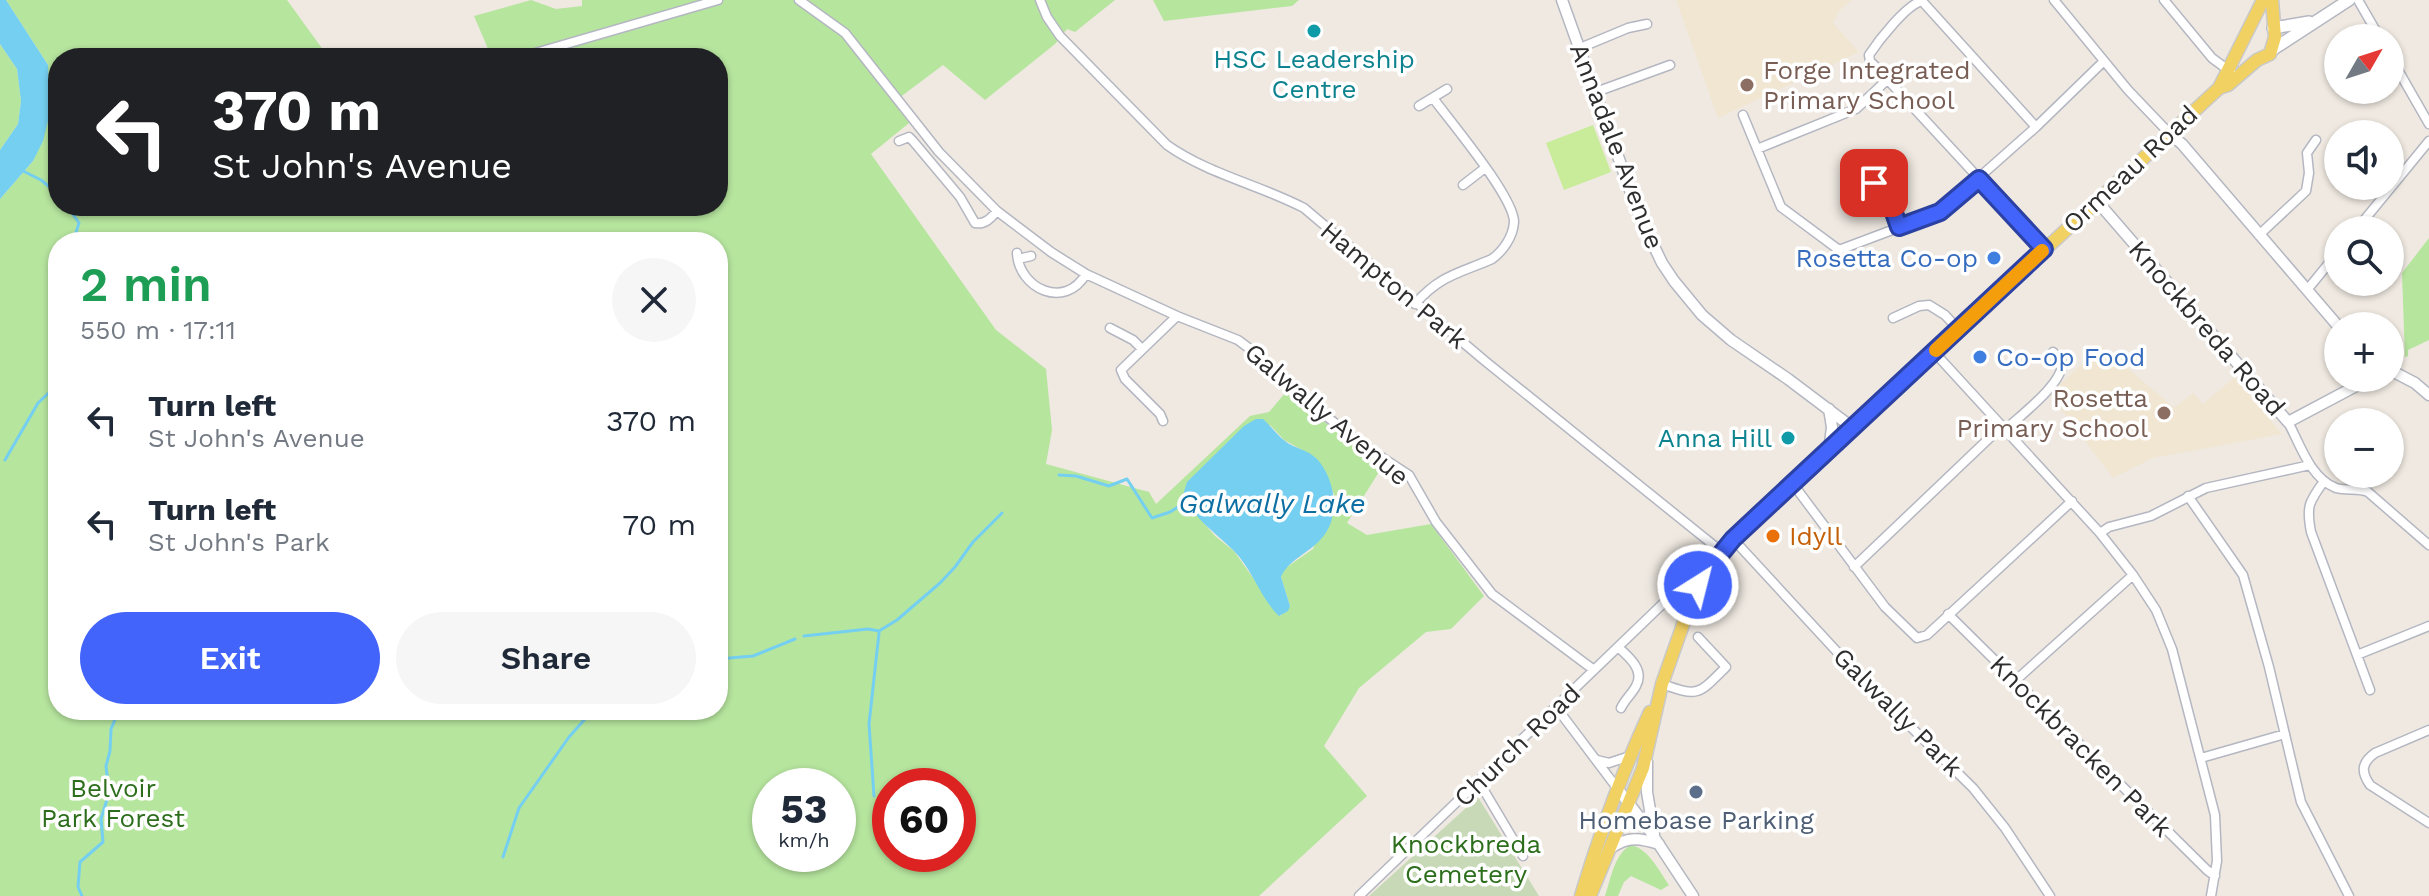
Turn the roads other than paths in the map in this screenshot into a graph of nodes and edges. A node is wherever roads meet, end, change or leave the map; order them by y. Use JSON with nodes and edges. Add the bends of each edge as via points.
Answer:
{"nodes":[{"id":1,"x":718,"y":0,"type":"edge"},
{"id":2,"x":799,"y":0,"type":"edge"},
{"id":3,"x":1040,"y":0,"type":"edge"},
{"id":4,"x":1562,"y":0,"type":"edge"},
{"id":5,"x":2054,"y":0,"type":"edge"},
{"id":6,"x":2164,"y":0,"type":"edge"},
{"id":7,"x":2263,"y":0,"type":"edge"},
{"id":8,"x":2272,"y":0,"type":"edge"},
{"id":9,"x":2349,"y":0,"type":"edge"},
{"id":10,"x":2358,"y":0,"type":"edge"},
{"id":11,"x":2313,"y":21,"type":"junction"},
{"id":12,"x":1647,"y":24,"type":"dead end"},
{"id":13,"x":2372,"y":24,"type":"edge"},
{"id":14,"x":2248,"y":27,"type":"junction"},
{"id":15,"x":2273,"y":28,"type":"junction"},
{"id":16,"x":2241,"y":45,"type":"junction"},
{"id":17,"x":552,"y":48,"type":"edge"},
{"id":18,"x":1580,"y":48,"type":"junction"},
{"id":19,"x":2272,"y":50,"type":"junction"},
{"id":20,"x":2104,"y":61,"type":"junction"},
{"id":21,"x":2252,"y":64,"type":"junction"},
{"id":22,"x":1670,"y":65,"type":"dead end"},
{"id":23,"x":2228,"y":69,"type":"junction"},
{"id":24,"x":1888,"y":79,"type":"junction"},
{"id":25,"x":2404,"y":80,"type":"edge"},
{"id":26,"x":2219,"y":88,"type":"junction"},
{"id":27,"x":1447,"y":89,"type":"dead end"},
{"id":28,"x":1596,"y":92,"type":"junction"},
{"id":29,"x":1433,"y":98,"type":"junction"},
{"id":30,"x":1419,"y":106,"type":"dead end"},
{"id":31,"x":1743,"y":115,"type":"dead end"},
{"id":32,"x":2429,"y":124,"type":"edge"},
{"id":33,"x":2036,"y":127,"type":"junction"},
{"id":34,"x":2170,"y":134,"type":"junction"},
{"id":35,"x":2316,"y":140,"type":"dead end"},
{"id":36,"x":899,"y":141,"type":"dead end"},
{"id":37,"x":2429,"y":141,"type":"edge"},
{"id":38,"x":1757,"y":149,"type":"junction"},
{"id":39,"x":1485,"y":168,"type":"junction"},
{"id":40,"x":1979,"y":179,"type":"junction"},
{"id":41,"x":1463,"y":185,"type":"dead end"},
{"id":42,"x":1862,"y":189,"type":"dead end"},
{"id":43,"x":2097,"y":201,"type":"junction"},
{"id":44,"x":997,"y":211,"type":"junction"},
{"id":45,"x":2367,"y":216,"type":"edge"},
{"id":46,"x":1899,"y":227,"type":"junction"},
{"id":47,"x":2259,"y":235,"type":"junction"},
{"id":48,"x":2044,"y":249,"type":"junction"},
{"id":49,"x":1031,"y":256,"type":"dead end"},
{"id":50,"x":2324,"y":269,"type":"edge"},
{"id":51,"x":1086,"y":274,"type":"junction"},
{"id":52,"x":2307,"y":290,"type":"junction"},
{"id":53,"x":1415,"y":304,"type":"junction"},
{"id":54,"x":1909,"y":312,"type":"junction"},
{"id":55,"x":2326,"y":312,"type":"edge"},
{"id":56,"x":1177,"y":316,"type":"junction"},
{"id":57,"x":1893,"y":318,"type":"dead end"},
{"id":58,"x":1913,"y":322,"type":"dead end"},
{"id":59,"x":1110,"y":328,"type":"dead end"},
{"id":60,"x":1958,"y":329,"type":"junction"},
{"id":61,"x":1121,"y":333,"type":"junction"},
{"id":62,"x":1116,"y":343,"type":"dead end"},
{"id":63,"x":1142,"y":349,"type":"junction"},
{"id":64,"x":1934,"y":352,"type":"junction"},
{"id":65,"x":2053,"y":352,"type":"dead end"},
{"id":66,"x":2404,"y":377,"type":"edge"},
{"id":67,"x":2345,"y":392,"type":"edge"},
{"id":68,"x":2429,"y":395,"type":"edge"},
{"id":69,"x":1829,"y":409,"type":"junction"},
{"id":70,"x":1163,"y":421,"type":"dead end"},
{"id":71,"x":2288,"y":422,"type":"junction"},
{"id":72,"x":2004,"y":427,"type":"junction"},
{"id":73,"x":1853,"y":428,"type":"junction"},
{"id":74,"x":1829,"y":451,"type":"junction"},
{"id":75,"x":2310,"y":465,"type":"junction"},
{"id":76,"x":2324,"y":481,"type":"joint"},
{"id":77,"x":1793,"y":484,"type":"junction"},
{"id":78,"x":2338,"y":488,"type":"edge"},
{"id":79,"x":2188,"y":496,"type":"junction"},
{"id":80,"x":2072,"y":501,"type":"junction"},
{"id":81,"x":2100,"y":533,"type":"junction"},
{"id":82,"x":1733,"y":539,"type":"junction"},
{"id":83,"x":2429,"y":545,"type":"edge"},
{"id":84,"x":1722,"y":552,"type":"junction"},
{"id":85,"x":1854,"y":567,"type":"junction"},
{"id":86,"x":2133,"y":575,"type":"junction"},
{"id":87,"x":1674,"y":593,"type":"dead end"},
{"id":88,"x":1948,"y":614,"type":"junction"},
{"id":89,"x":2429,"y":626,"type":"edge"},
{"id":90,"x":1698,"y":637,"type":"dead end"},
{"id":91,"x":1618,"y":647,"type":"junction"},
{"id":92,"x":2357,"y":655,"type":"junction"},
{"id":93,"x":1594,"y":670,"type":"junction"},
{"id":94,"x":2015,"y":681,"type":"junction"},
{"id":95,"x":1661,"y":688,"type":"junction"},
{"id":96,"x":2370,"y":690,"type":"dead end"},
{"id":97,"x":1556,"y":707,"type":"junction"},
{"id":98,"x":1621,"y":708,"type":"dead end"},
{"id":99,"x":1653,"y":724,"type":"junction"},
{"id":100,"x":2429,"y":730,"type":"edge"},
{"id":101,"x":2285,"y":734,"type":"junction"},
{"id":102,"x":1647,"y":752,"type":"junction"},
{"id":103,"x":1630,"y":756,"type":"junction"},
{"id":104,"x":2201,"y":758,"type":"junction"},
{"id":105,"x":1596,"y":760,"type":"junction"},
{"id":106,"x":1479,"y":782,"type":"junction"},
{"id":107,"x":1617,"y":788,"type":"junction"},
{"id":108,"x":1629,"y":804,"type":"junction"},
{"id":109,"x":2429,"y":823,"type":"edge"},
{"id":110,"x":1656,"y":841,"type":"junction"},
{"id":111,"x":1611,"y":848,"type":"junction"},
{"id":112,"x":1523,"y":856,"type":"dead end"},
{"id":113,"x":1588,"y":872,"type":"junction"},
{"id":114,"x":2215,"y":876,"type":"junction"},
{"id":115,"x":1359,"y":896,"type":"edge"},
{"id":116,"x":1581,"y":896,"type":"edge"},
{"id":117,"x":1590,"y":896,"type":"edge"},
{"id":118,"x":1693,"y":896,"type":"edge"},
{"id":119,"x":2050,"y":896,"type":"edge"},
{"id":120,"x":2211,"y":896,"type":"edge"},
{"id":121,"x":2349,"y":896,"type":"edge"}],
"edges":[{"from":1,"to":17,"type":"street"},
{"from":2,"to":44,"type":"street","name":"Galwally Avenue","via":[[845,33],[939,152]]},
{"from":3,"to":53,"type":"street","name":"Hampton Park","via":[[1060,36],[1167,145],[1304,208]]},
{"from":4,"to":18,"type":"street","name":"Annadale Avenue"},
{"from":5,"to":20,"type":"street"},
{"from":6,"to":23,"type":"street","via":[[2212,58]]},
{"from":7,"to":14,"type":"main road","name":"Ormeau Road"},
{"from":8,"to":15,"type":"main road"},
{"from":9,"to":11,"type":"main road"},
{"from":10,"to":13,"type":"street"},
{"from":11,"to":15,"type":"main road"},
{"from":11,"to":19,"type":"main road"},
{"from":12,"to":18,"type":"street"},
{"from":14,"to":15,"type":"main road"},
{"from":14,"to":16,"type":"main road","name":"Ormeau Road"},
{"from":15,"to":19,"type":"main road"},
{"from":16,"to":21,"type":"main road"},
{"from":16,"to":23,"type":"main road","name":"Ormeau Road"},
{"from":18,"to":28,"type":"street","name":"Annadale Avenue"},
{"from":19,"to":21,"type":"main road","name":"Ormeau Road"},
{"from":20,"to":33,"type":"street"},
{"from":20,"to":34,"type":"street"},
{"from":21,"to":23,"type":"street","via":[[2232,73]]},
{"from":21,"to":26,"type":"main road","name":"Ormeau Road"},
{"from":22,"to":28,"type":"street"},
{"from":23,"to":26,"type":"main road","name":"Ormeau Road"},
{"from":24,"to":33,"type":"street","via":[[1869,55],[1898,18],[1922,1]]},
{"from":24,"to":38,"type":"street","via":[[1856,109]]},
{"from":24,"to":40,"type":"street"},
{"from":25,"to":32,"type":"street"},
{"from":26,"to":34,"type":"main road","name":"Ormeau Road"},
{"from":27,"to":29,"type":"street"},
{"from":28,"to":69,"type":"street","name":"Annadale Avenue","via":[[1639,215],[1681,291],[1731,340]]},
{"from":29,"to":30,"type":"street"},
{"from":29,"to":39,"type":"street"},
{"from":31,"to":38,"type":"street"},
{"from":33,"to":40,"type":"street"},
{"from":34,"to":43,"type":"main road","name":"Ormeau Road"},
{"from":34,"to":47,"type":"street"},
{"from":35,"to":47,"type":"street","via":[[2307,153],[2306,191]]},
{"from":36,"to":44,"type":"street","via":[[913,141],[975,223]]},
{"from":37,"to":45,"type":"street"},
{"from":38,"to":46,"type":"street","via":[[1781,207],[1835,248]]},
{"from":39,"to":41,"type":"street"},
{"from":39,"to":53,"type":"street","via":[[1512,211],[1509,239],[1492,259],[1445,278]]},
{"from":40,"to":46,"type":"street","via":[[1940,212]]},
{"from":40,"to":48,"type":"street"},
{"from":42,"to":46,"type":"street","via":[[1874,183]]},
{"from":43,"to":48,"type":"main road","name":"Ormeau Road"},
{"from":43,"to":71,"type":"street","name":"Knockbreda Road"},
{"from":44,"to":51,"type":"street","name":"Galwally Avenue"},
{"from":47,"to":52,"type":"street"},
{"from":48,"to":60,"type":"main road","name":"Ormeau Road"},
{"from":49,"to":51,"type":"street","via":[[1018,256],[1020,269],[1044,290],[1072,290]]},
{"from":50,"to":52,"type":"street"},
{"from":51,"to":56,"type":"street","name":"Galwally Avenue"},
{"from":52,"to":55,"type":"street"},
{"from":53,"to":84,"type":"street","name":"Hampton Park"},
{"from":54,"to":57,"type":"street"},
{"from":54,"to":58,"type":"street"},
{"from":54,"to":60,"type":"street","via":[[1929,305]]},
{"from":56,"to":63,"type":"street"},
{"from":56,"to":93,"type":"street","name":"Galwally Avenue","via":[[1238,340],[1357,441],[1409,475],[1436,522],[1492,594]]},
{"from":59,"to":61,"type":"street"},
{"from":60,"to":64,"type":"main road","name":"Ormeau Road"},
{"from":61,"to":62,"type":"street"},
{"from":61,"to":63,"type":"street"},
{"from":63,"to":70,"type":"street","via":[[1122,374]]},
{"from":64,"to":72,"type":"street"},
{"from":64,"to":73,"type":"main road","name":"Ormeau Road"},
{"from":65,"to":72,"type":"street","via":[[2062,371]]},
{"from":66,"to":68,"type":"street"},
{"from":67,"to":71,"type":"street","name":"Knockbreda Road"},
{"from":69,"to":73,"type":"street","name":"Annadale Avenue"},
{"from":69,"to":74,"type":"street"},
{"from":71,"to":75,"type":"street"},
{"from":72,"to":80,"type":"street"},
{"from":72,"to":85,"type":"street"},
{"from":73,"to":74,"type":"main road","name":"Ormeau Road"},
{"from":74,"to":77,"type":"main road","name":"Ormeau Road"},
{"from":75,"to":76,"type":"street"},
{"from":75,"to":79,"type":"street"},
{"from":76,"to":92,"type":"street","via":[[2308,504],[2308,518]]},
{"from":77,"to":82,"type":"main road","name":"Ormeau Road"},
{"from":77,"to":85,"type":"street"},
{"from":78,"to":83,"type":"street","via":[[2368,492]]},
{"from":79,"to":81,"type":"street","via":[[2151,516]]},
{"from":79,"to":101,"type":"street","via":[[2243,575]]},
{"from":80,"to":81,"type":"street"},
{"from":80,"to":88,"type":"street"},
{"from":81,"to":86,"type":"street"},
{"from":82,"to":84,"type":"main road","name":"Ormeau Road"},
{"from":82,"to":119,"type":"street","name":"Galwally Park","via":[[1864,681],[1973,788]]},
{"from":84,"to":95,"type":"main road","name":"Ormeau Road","via":[[1698,585]]},
{"from":85,"to":88,"type":"street","via":[[1917,638]]},
{"from":86,"to":94,"type":"street"},
{"from":86,"to":104,"type":"street","via":[[2156,610],[2172,649]]},
{"from":87,"to":91,"type":"street","name":"Church Road"},
{"from":88,"to":94,"type":"street","name":"Knockbracken Park"},
{"from":89,"to":92,"type":"street"},
{"from":90,"to":95,"type":"street","via":[[1726,667],[1697,692]]},
{"from":91,"to":93,"type":"street","name":"Church Road"},
{"from":91,"to":98,"type":"street","via":[[1639,675]]},
{"from":92,"to":96,"type":"street"},
{"from":93,"to":97,"type":"street","name":"Church Road"},
{"from":94,"to":114,"type":"street","name":"Knockbracken Park"},
{"from":95,"to":99,"type":"main road"},
{"from":95,"to":103,"type":"main road"},
{"from":97,"to":105,"type":"street"},
{"from":97,"to":106,"type":"street","name":"Church Road"},
{"from":99,"to":102,"type":"main road"},
{"from":99,"to":107,"type":"main road","via":[[1630,777]]},
{"from":100,"to":109,"type":"street","via":[[2375,753],[2363,770],[2370,785]]},
{"from":101,"to":104,"type":"street"},
{"from":101,"to":121,"type":"street","via":[[2307,815]]},
{"from":102,"to":108,"type":"main road"},
{"from":102,"to":110,"type":"street","via":[[1647,792]]},
{"from":103,"to":105,"type":"street","via":[[1613,763]]},
{"from":103,"to":107,"type":"main road"},
{"from":104,"to":114,"type":"street","via":[[2215,815]]},
{"from":105,"to":107,"type":"street"},
{"from":106,"to":112,"type":"street"},
{"from":106,"to":115,"type":"street","name":"Church Road"},
{"from":107,"to":108,"type":"street"},
{"from":107,"to":113,"type":"main road"},
{"from":108,"to":110,"type":"street"},
{"from":108,"to":111,"type":"main road"},
{"from":108,"to":113,"type":"main road","via":[[1618,812]]},
{"from":110,"to":111,"type":"street","via":[[1635,838]]},
{"from":110,"to":118,"type":"street"},
{"from":111,"to":117,"type":"main road"},
{"from":113,"to":116,"type":"main road"},
{"from":114,"to":120,"type":"street"}]}
